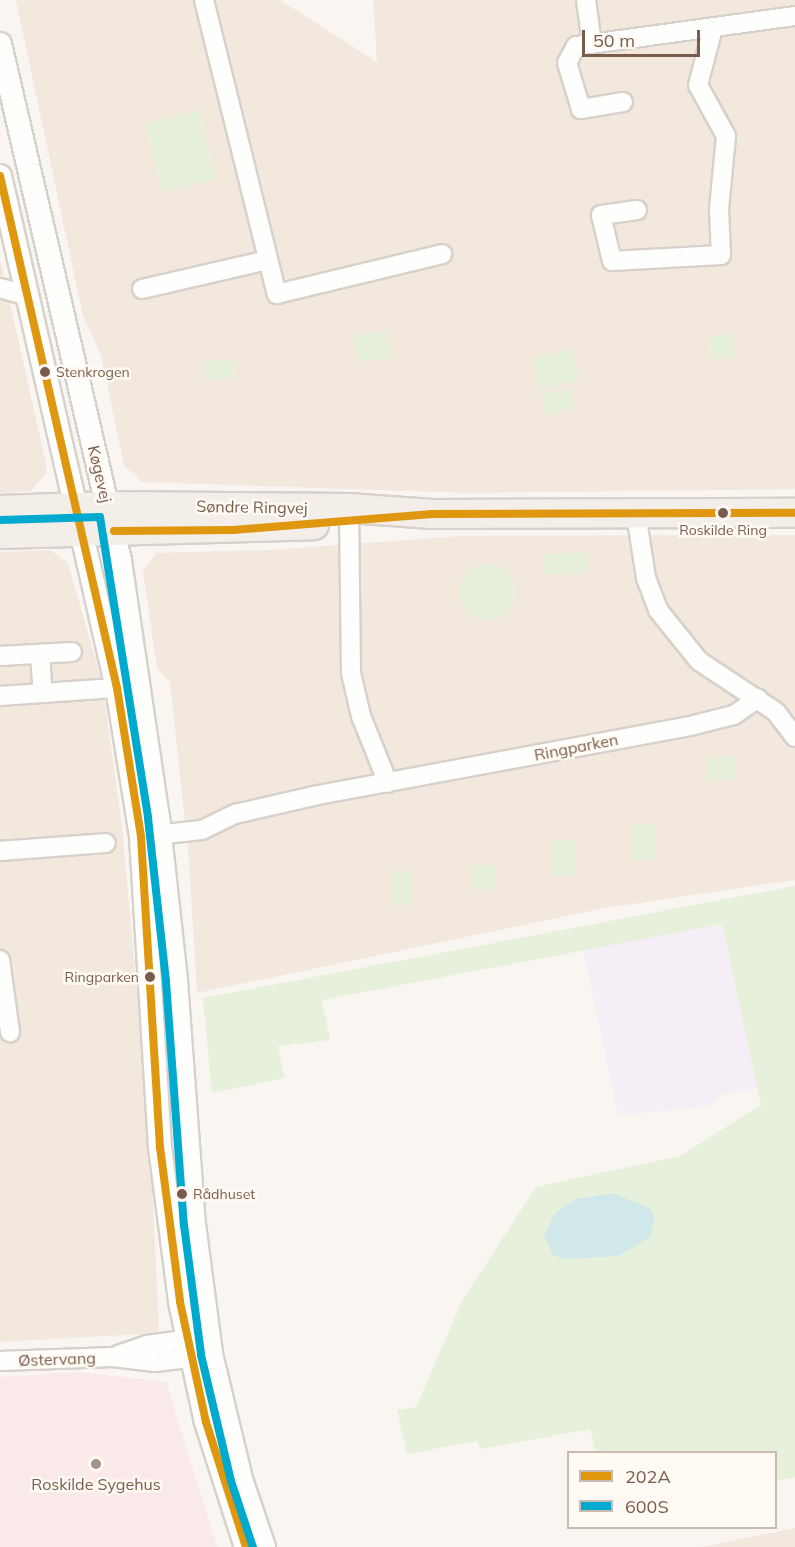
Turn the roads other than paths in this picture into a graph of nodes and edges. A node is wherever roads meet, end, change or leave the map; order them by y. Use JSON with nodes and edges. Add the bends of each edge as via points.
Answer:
{"nodes":[{"id":1,"x":204,"y":0,"type":"edge"},
{"id":2,"x":586,"y":0,"type":"edge"},
{"id":3,"x":795,"y":16,"type":"edge"},
{"id":4,"x":713,"y":28,"type":"junction"},
{"id":5,"x":0,"y":44,"type":"edge"},
{"id":6,"x":592,"y":44,"type":"junction"},
{"id":7,"x":623,"y":102,"type":"dead end"},
{"id":8,"x":0,"y":176,"type":"edge"},
{"id":9,"x":637,"y":210,"type":"dead end"},
{"id":10,"x":442,"y":254,"type":"dead end"},
{"id":11,"x":268,"y":261,"type":"junction"},
{"id":12,"x":0,"y":288,"type":"edge"},
{"id":13,"x":142,"y":289,"type":"dead end"},
{"id":14,"x":28,"y":296,"type":"junction"},
{"id":15,"x":0,"y":510,"type":"edge"},
{"id":16,"x":795,"y":513,"type":"edge"},
{"id":17,"x":636,"y":514,"type":"junction"},
{"id":18,"x":350,"y":515,"type":"junction"},
{"id":19,"x":79,"y":518,"type":"junction"},
{"id":20,"x":111,"y":518,"type":"junction"},
{"id":21,"x":0,"y":534,"type":"edge"},
{"id":22,"x":72,"y":652,"type":"dead end"},
{"id":23,"x":40,"y":654,"type":"junction"},
{"id":24,"x":0,"y":656,"type":"edge"},
{"id":25,"x":128,"y":687,"type":"junction"},
{"id":26,"x":43,"y":693,"type":"junction"},
{"id":27,"x":0,"y":696,"type":"edge"},
{"id":28,"x":758,"y":698,"type":"junction"},
{"id":29,"x":795,"y":737,"type":"edge"},
{"id":30,"x":388,"y":783,"type":"junction"},
{"id":31,"x":150,"y":836,"type":"junction"},
{"id":32,"x":106,"y":843,"type":"dead end"},
{"id":33,"x":0,"y":851,"type":"edge"},
{"id":34,"x":0,"y":960,"type":"edge"},
{"id":35,"x":10,"y":1032,"type":"dead end"},
{"id":36,"x":200,"y":1347,"type":"junction"},
{"id":37,"x":0,"y":1360,"type":"edge"},
{"id":38,"x":246,"y":1547,"type":"edge"},
{"id":39,"x":264,"y":1547,"type":"edge"}],
"edges":[{"from":1,"to":11,"type":"street"},
{"from":2,"to":6,"type":"street"},
{"from":3,"to":4,"type":"street"},
{"from":4,"to":6,"type":"street"},
{"from":4,"to":9,"type":"street","via":[[698,85],[726,136],[719,209],[722,255],[612,261],[601,215]]},
{"from":5,"to":20,"type":"street","name":"Køgevej"},
{"from":6,"to":7,"type":"street","via":[[576,46],[567,63],[581,109]]},
{"from":8,"to":14,"type":"street","name":"Køgevej"},
{"from":10,"to":11,"type":"street","via":[[277,294]]},
{"from":11,"to":13,"type":"street"},
{"from":12,"to":14,"type":"street"},
{"from":14,"to":19,"type":"street","name":"Køgevej"},
{"from":15,"to":19,"type":"main road"},
{"from":16,"to":17,"type":"main road","name":"Søndre Ringvej"},
{"from":17,"to":18,"type":"main road","name":"Søndre Ringvej"},
{"from":17,"to":28,"type":"street","via":[[645,578],[658,610],[699,661]]},
{"from":18,"to":20,"type":"main road","name":"Søndre Ringvej"},
{"from":18,"to":30,"type":"street","via":[[351,673],[361,716]]},
{"from":19,"to":20,"type":"main road","name":"Søndre Ringvej"},
{"from":19,"to":21,"type":"main road"},
{"from":19,"to":25,"type":"street","name":"Køgevej"},
{"from":20,"to":25,"type":"street","name":"Køgevej"},
{"from":22,"to":23,"type":"street"},
{"from":23,"to":24,"type":"street"},
{"from":23,"to":26,"type":"street"},
{"from":25,"to":26,"type":"street"},
{"from":25,"to":31,"type":"street","name":"Køgevej"},
{"from":26,"to":27,"type":"street"},
{"from":28,"to":29,"type":"street","via":[[776,712]]},
{"from":28,"to":30,"type":"street","name":"Ringparken","via":[[734,715],[694,725]]},
{"from":30,"to":31,"type":"street","name":"Ringparken","via":[[235,814],[202,830]]},
{"from":31,"to":36,"type":"street","name":"Køgevej","via":[[194,1224]]},
{"from":32,"to":33,"type":"street"},
{"from":34,"to":35,"type":"street"},
{"from":36,"to":37,"type":"street","name":"Østervang","via":[[147,1345],[113,1357]]},
{"from":36,"to":38,"type":"street","name":"Køgevej","via":[[216,1456]]},
{"from":36,"to":39,"type":"street","name":"Køgevej"}]}
